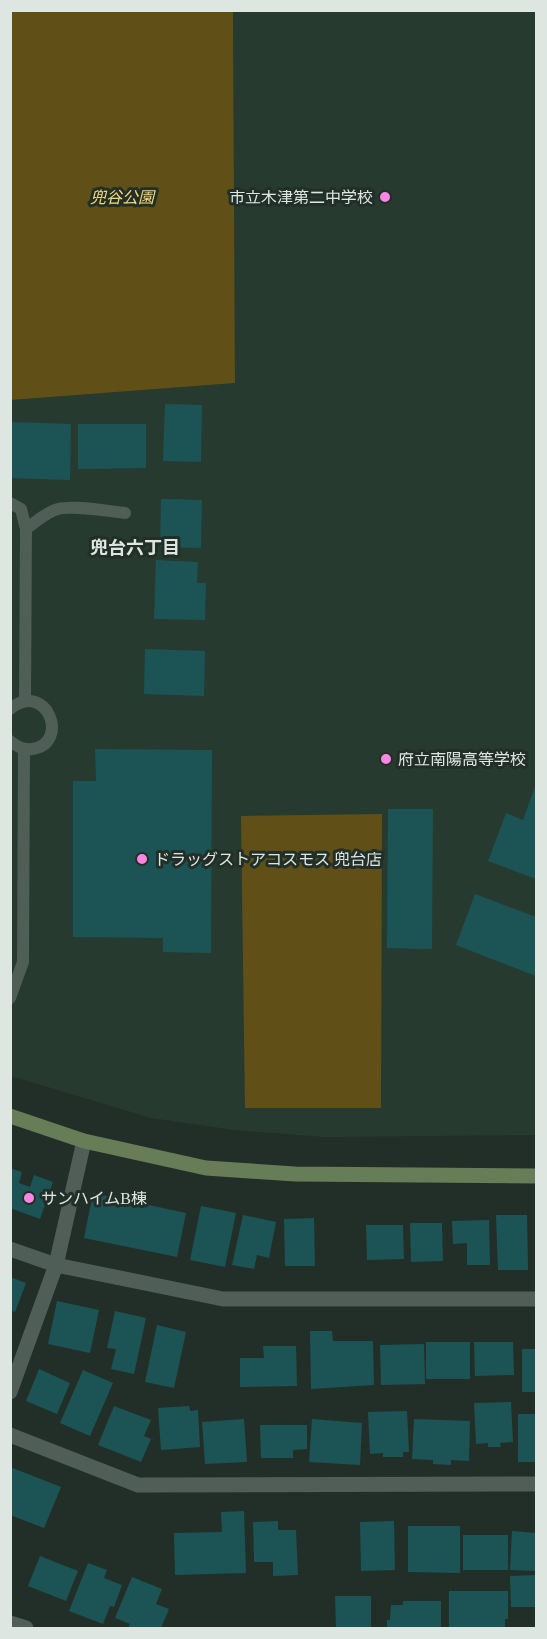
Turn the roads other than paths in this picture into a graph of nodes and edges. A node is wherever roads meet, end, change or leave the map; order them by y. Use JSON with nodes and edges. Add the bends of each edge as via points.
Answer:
{"nodes":[{"id":1,"x":10,"y":503,"type":"edge"},
{"id":2,"x":125,"y":513,"type":"dead end"},
{"id":3,"x":26,"y":529,"type":"junction"},
{"id":4,"x":26,"y":701,"type":"junction"},
{"id":5,"x":10,"y":709,"type":"edge"},
{"id":6,"x":10,"y":741,"type":"edge"},
{"id":7,"x":24,"y":750,"type":"junction"},
{"id":8,"x":10,"y":998,"type":"edge"},
{"id":9,"x":10,"y":1116,"type":"edge"},
{"id":10,"x":84,"y":1141,"type":"junction"},
{"id":11,"x":537,"y":1176,"type":"edge"},
{"id":12,"x":10,"y":1249,"type":"edge"},
{"id":13,"x":56,"y":1265,"type":"junction"},
{"id":14,"x":537,"y":1299,"type":"edge"},
{"id":15,"x":10,"y":1392,"type":"edge"},
{"id":16,"x":10,"y":1435,"type":"edge"},
{"id":17,"x":537,"y":1484,"type":"edge"},
{"id":18,"x":10,"y":1623,"type":"edge"},
{"id":19,"x":26,"y":1629,"type":"edge"}],
"edges":[{"from":1,"to":3,"type":"lane","via":[[21,509]]},
{"from":2,"to":3,"type":"lane","via":[[58,509]]},
{"from":3,"to":4,"type":"lane"},
{"from":4,"to":5,"type":"lane"},
{"from":4,"to":7,"type":"lane","via":[[47,710],[52,732],[37,748]]},
{"from":6,"to":7,"type":"lane"},
{"from":7,"to":8,"type":"lane","via":[[23,962]]},
{"from":9,"to":10,"type":"street"},
{"from":10,"to":11,"type":"street","via":[[206,1168],[295,1174]]},
{"from":10,"to":13,"type":"street"},
{"from":12,"to":13,"type":"street"},
{"from":13,"to":14,"type":"street","via":[[223,1299]]},
{"from":13,"to":15,"type":"street"},
{"from":16,"to":17,"type":"street","via":[[138,1485]]},
{"from":18,"to":19,"type":"street"}]}
